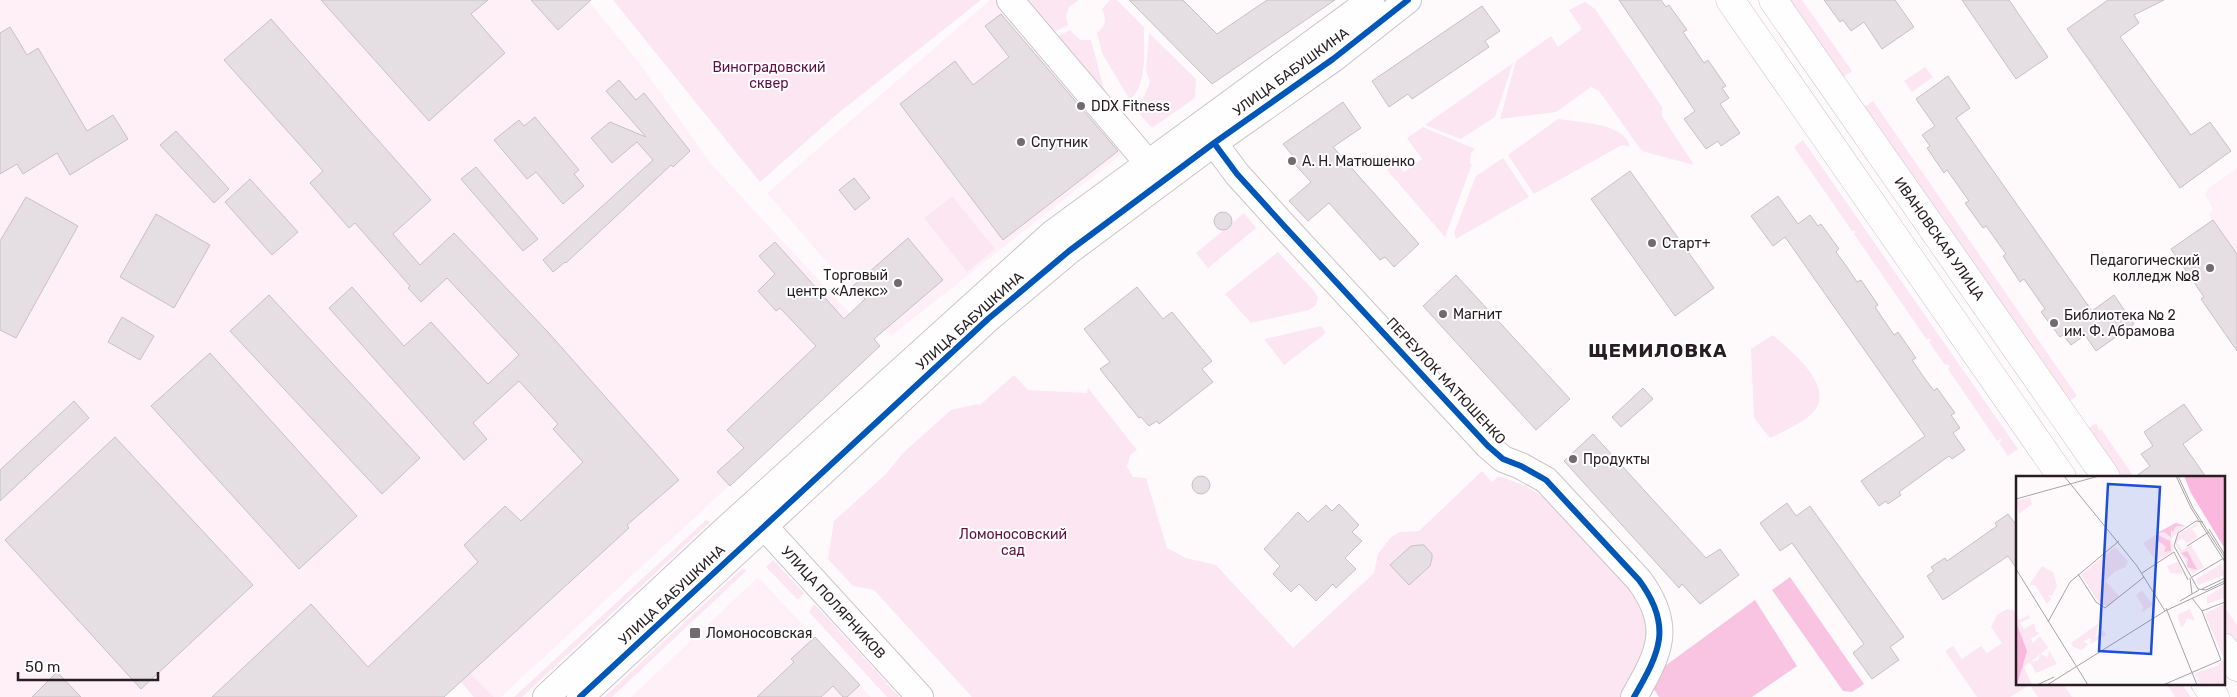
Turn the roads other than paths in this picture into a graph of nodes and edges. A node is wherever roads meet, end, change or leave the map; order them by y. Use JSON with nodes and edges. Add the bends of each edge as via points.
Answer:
{"nodes":[{"id":1,"x":1010,"y":0,"type":"edge"},
{"id":2,"x":1371,"y":0,"type":"edge"},
{"id":3,"x":1408,"y":0,"type":"edge"},
{"id":4,"x":1730,"y":0,"type":"edge"},
{"id":5,"x":1773,"y":0,"type":"edge"},
{"id":6,"x":1214,"y":143,"type":"junction"},
{"id":7,"x":1155,"y":171,"type":"junction"},
{"id":8,"x":2061,"y":476,"type":"edge"},
{"id":9,"x":2105,"y":476,"type":"edge"},
{"id":10,"x":756,"y":518,"type":"junction"},
{"id":11,"x":2224,"y":648,"type":"edge"},
{"id":12,"x":2237,"y":667,"type":"edge"},
{"id":13,"x":2206,"y":684,"type":"edge"},
{"id":14,"x":546,"y":697,"type":"edge"},
{"id":15,"x":580,"y":697,"type":"edge"},
{"id":16,"x":920,"y":697,"type":"edge"},
{"id":17,"x":1634,"y":697,"type":"edge"},
{"id":18,"x":2215,"y":697,"type":"edge"}],
"edges":[{"from":1,"to":7,"type":"street"},
{"from":2,"to":7,"type":"street","name":"УЛИЦА БАБУШКИНА"},
{"from":3,"to":6,"type":"street","name":"УЛИЦА БАБУШКИНА","via":[[1333,59]]},
{"from":4,"to":8,"type":"main road"},
{"from":5,"to":9,"type":"main road","name":"ИВАНОВСКАЯ УЛИЦА"},
{"from":6,"to":7,"type":"street","name":"УЛИЦА БАБУШКИНА"},
{"from":6,"to":17,"type":"street","name":"ПЕРЕУЛОК МАТЮШЕНКО","via":[[1274,215],[1488,446],[1503,459],[1546,480],[1639,580],[1650,595],[1660,640],[1656,657]]},
{"from":7,"to":10,"type":"street","name":"УЛИЦА БАБУШКИНА","via":[[1040,244]]},
{"from":10,"to":14,"type":"street","name":"УЛИЦА БАБУШКИНА"},
{"from":10,"to":15,"type":"street","name":"УЛИЦА БАБУШКИНА"},
{"from":10,"to":16,"type":"street","name":"УЛИЦА ПОЛЯРНИКОВ"},
{"from":11,"to":12,"type":"main road"},
{"from":13,"to":18,"type":"main road"}]}
